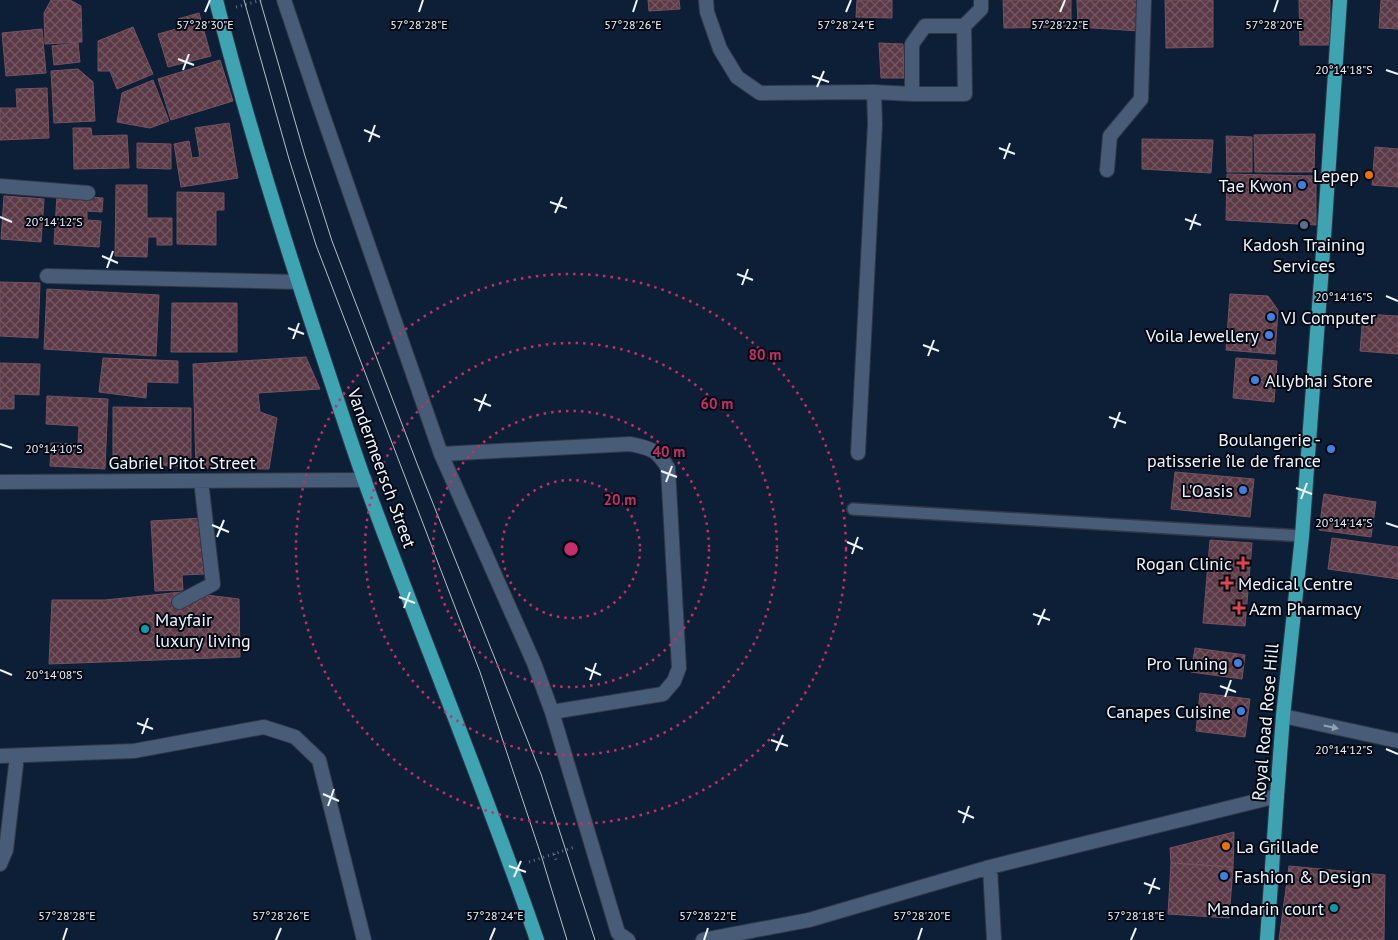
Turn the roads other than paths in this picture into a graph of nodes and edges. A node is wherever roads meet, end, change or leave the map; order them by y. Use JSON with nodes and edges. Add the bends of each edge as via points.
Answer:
{"nodes":[{"id":1,"x":284,"y":0,"type":"edge"},
{"id":2,"x":706,"y":0,"type":"edge"},
{"id":3,"x":981,"y":0,"type":"edge"},
{"id":4,"x":1144,"y":0,"type":"edge"},
{"id":5,"x":1340,"y":0,"type":"edge"},
{"id":6,"x":217,"y":6,"type":"edge"},
{"id":7,"x":964,"y":26,"type":"junction"},
{"id":8,"x":874,"y":92,"type":"junction"},
{"id":9,"x":912,"y":94,"type":"junction"},
{"id":10,"x":1107,"y":170,"type":"dead end"},
{"id":11,"x":0,"y":186,"type":"edge"},
{"id":12,"x":88,"y":193,"type":"dead end"},
{"id":13,"x":47,"y":276,"type":"dead end"},
{"id":14,"x":298,"y":282,"type":"junction"},
{"id":15,"x":858,"y":453,"type":"dead end"},
{"id":16,"x":441,"y":454,"type":"junction"},
{"id":17,"x":365,"y":480,"type":"junction"},
{"id":18,"x":201,"y":481,"type":"junction"},
{"id":19,"x":0,"y":482,"type":"edge"},
{"id":20,"x":852,"y":509,"type":"dead end"},
{"id":21,"x":1302,"y":536,"type":"junction"},
{"id":22,"x":179,"y":602,"type":"dead end"},
{"id":23,"x":552,"y":712,"type":"junction"},
{"id":24,"x":1283,"y":716,"type":"junction"},
{"id":25,"x":1398,"y":741,"type":"edge"},
{"id":26,"x":0,"y":756,"type":"edge"},
{"id":27,"x":16,"y":756,"type":"junction"},
{"id":28,"x":1277,"y":796,"type":"junction"},
{"id":29,"x":0,"y":864,"type":"edge"},
{"id":30,"x":990,"y":867,"type":"junction"},
{"id":31,"x":364,"y":940,"type":"edge"},
{"id":32,"x":537,"y":940,"type":"edge"},
{"id":33,"x":628,"y":940,"type":"edge"},
{"id":34,"x":703,"y":940,"type":"edge"},
{"id":35,"x":994,"y":940,"type":"edge"},
{"id":36,"x":1267,"y":940,"type":"edge"}],
"edges":[{"from":1,"to":16,"type":"street"},
{"from":2,"to":8,"type":"street","via":[[720,49],[737,77],[760,93]]},
{"from":3,"to":7,"type":"street","via":[[981,9]]},
{"from":4,"to":10,"type":"street","via":[[1141,98],[1110,136]]},
{"from":5,"to":21,"type":"main road","name":"Royal Road Rose Hill"},
{"from":6,"to":14,"type":"main road","name":"Vandermeersch Street"},
{"from":7,"to":9,"type":"street","via":[[926,26],[912,44]]},
{"from":7,"to":9,"type":"street","via":[[965,94]]},
{"from":8,"to":9,"type":"street"},
{"from":8,"to":15,"type":"street"},
{"from":11,"to":12,"type":"street"},
{"from":13,"to":14,"type":"street"},
{"from":14,"to":17,"type":"main road","name":"Vandermeersch Street"},
{"from":16,"to":23,"type":"street","via":[[534,663]]},
{"from":16,"to":23,"type":"street","via":[[630,444],[646,447],[660,455],[668,468],[678,668],[674,681],[663,694]]},
{"from":17,"to":18,"type":"street","name":"Gabriel Pitot Street"},
{"from":17,"to":32,"type":"main road","name":"Vandermeersch Street"},
{"from":18,"to":19,"type":"street","name":"Gabriel Pitot Street"},
{"from":18,"to":22,"type":"street","via":[[213,584]]},
{"from":20,"to":21,"type":"lane"},
{"from":21,"to":24,"type":"main road","name":"Royal Road Rose Hill"},
{"from":23,"to":33,"type":"street","via":[[618,933]]},
{"from":24,"to":25,"type":"street","one_way":true},
{"from":24,"to":28,"type":"main road","name":"Royal Road Rose Hill"},
{"from":26,"to":27,"type":"street"},
{"from":27,"to":29,"type":"street","via":[[6,850]]},
{"from":27,"to":31,"type":"street","via":[[134,751],[264,727],[295,737],[318,760]]},
{"from":28,"to":30,"type":"street"},
{"from":28,"to":36,"type":"main road","name":"Royal Road Rose Hill"},
{"from":30,"to":34,"type":"street","via":[[809,920]]},
{"from":30,"to":35,"type":"street"}]}
